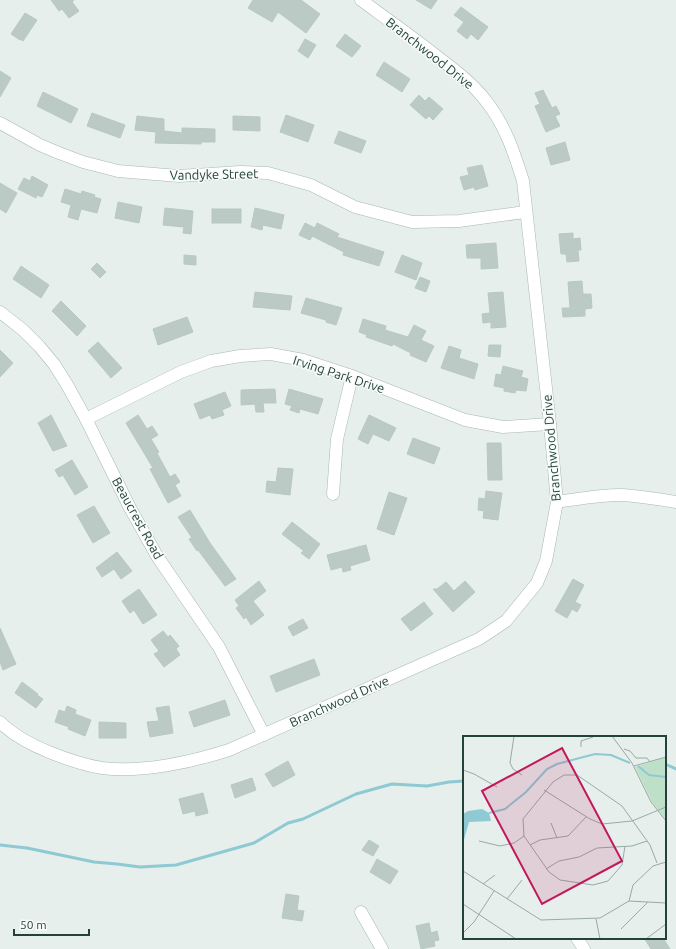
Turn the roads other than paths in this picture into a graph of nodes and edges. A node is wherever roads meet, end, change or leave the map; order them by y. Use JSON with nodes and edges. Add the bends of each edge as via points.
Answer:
{"nodes":[{"id":1,"x":361,"y":0,"type":"edge"},
{"id":2,"x":0,"y":123,"type":"edge"},
{"id":3,"x":526,"y":212,"type":"junction"},
{"id":4,"x":0,"y":312,"type":"edge"},
{"id":5,"x":352,"y":376,"type":"junction"},
{"id":6,"x":86,"y":418,"type":"junction"},
{"id":7,"x":550,"y":424,"type":"junction"},
{"id":8,"x":334,"y":494,"type":"dead end"},
{"id":9,"x":557,"y":502,"type":"junction"},
{"id":10,"x":676,"y":502,"type":"edge"},
{"id":11,"x":0,"y":722,"type":"edge"},
{"id":12,"x":264,"y":735,"type":"junction"},
{"id":13,"x":361,"y":912,"type":"dead end"},
{"id":14,"x":578,"y":939,"type":"edge"},
{"id":15,"x":382,"y":949,"type":"edge"},
{"id":16,"x":584,"y":949,"type":"edge"}],
"edges":[{"from":1,"to":3,"type":"street","name":"Branchwood Drive","via":[[461,75],[487,102],[515,154],[523,181]]},
{"from":2,"to":3,"type":"street","name":"Vandyke Street","via":[[59,153],[118,171],[179,176],[268,173],[311,184],[355,207],[412,222],[459,222]]},
{"from":3,"to":7,"type":"street","name":"Branchwood Drive"},
{"from":4,"to":6,"type":"street","name":"Beaucrest Road","via":[[23,330],[54,364]]},
{"from":5,"to":6,"type":"street","name":"Irving Park Drive","via":[[277,355],[240,356],[211,361],[181,372]]},
{"from":5,"to":7,"type":"street","name":"Irving Park Drive","via":[[465,420],[503,427]]},
{"from":5,"to":8,"type":"street","via":[[337,439]]},
{"from":6,"to":12,"type":"street","name":"Beaucrest Road","via":[[129,506],[157,556],[219,648]]},
{"from":7,"to":9,"type":"street","name":"Branchwood Drive"},
{"from":9,"to":10,"type":"street","via":[[621,495]]},
{"from":9,"to":12,"type":"street","name":"Branchwood Drive","via":[[546,561],[537,583],[506,621],[480,639]]},
{"from":11,"to":12,"type":"street","name":"Branchwood Drive","via":[[17,736],[42,749],[85,764],[109,768],[144,768],[181,763],[229,750]]},
{"from":13,"to":15,"type":"street"},
{"from":14,"to":16,"type":"street"}]}
